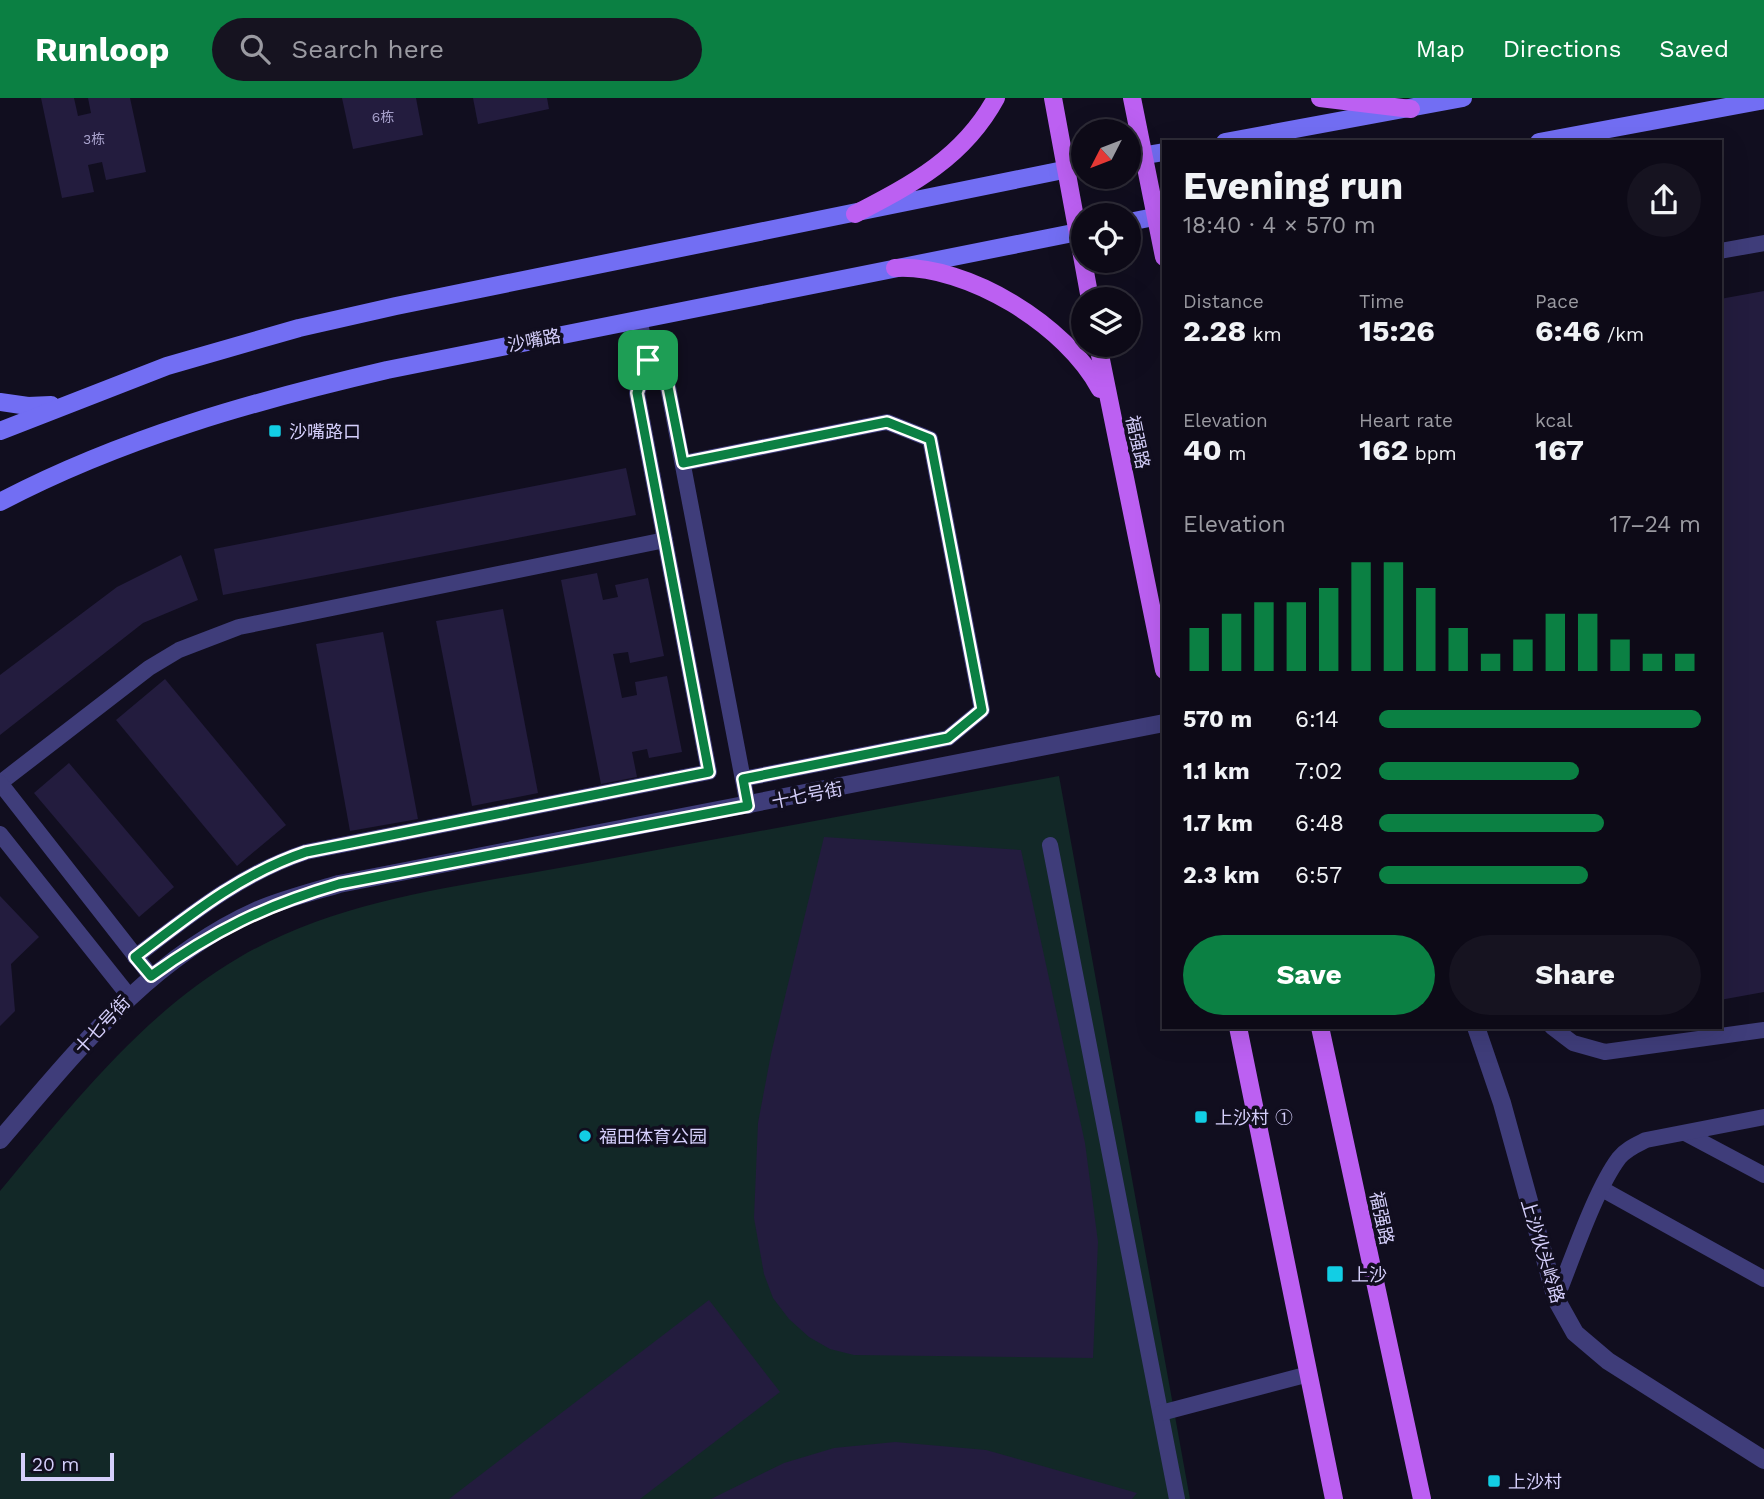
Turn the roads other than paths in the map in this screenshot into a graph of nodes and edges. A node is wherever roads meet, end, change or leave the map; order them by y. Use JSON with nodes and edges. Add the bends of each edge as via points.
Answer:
{"nodes":[{"id":1,"x":996,"y":98,"type":"edge"},
{"id":2,"x":1052,"y":98,"type":"edge"},
{"id":3,"x":1132,"y":98,"type":"edge"},
{"id":4,"x":1320,"y":98,"type":"edge"},
{"id":5,"x":1463,"y":98,"type":"edge"},
{"id":6,"x":1764,"y":100,"type":"edge"},
{"id":7,"x":1411,"y":109,"type":"junction"},
{"id":8,"x":1133,"y":119,"type":"edge"},
{"id":9,"x":1236,"y":140,"type":"edge"},
{"id":10,"x":1550,"y":140,"type":"edge"},
{"id":11,"x":1162,"y":152,"type":"edge"},
{"id":12,"x":1071,"y":156,"type":"edge"},
{"id":13,"x":1141,"y":156,"type":"edge"},
{"id":14,"x":1071,"y":169,"type":"edge"},
{"id":15,"x":1141,"y":170,"type":"edge"},
{"id":16,"x":855,"y":214,"type":"junction"},
{"id":17,"x":1159,"y":216,"type":"edge"},
{"id":18,"x":1141,"y":220,"type":"edge"},
{"id":19,"x":1071,"y":233,"type":"edge"},
{"id":20,"x":1162,"y":241,"type":"edge"},
{"id":21,"x":1764,"y":243,"type":"edge"},
{"id":22,"x":1722,"y":251,"type":"edge"},
{"id":23,"x":895,"y":268,"type":"junction"},
{"id":24,"x":639,"y":319,"type":"junction"},
{"id":25,"x":1100,"y":357,"type":"edge"},
{"id":26,"x":648,"y":360,"type":"junction"},
{"id":27,"x":85,"y":397,"type":"junction"},
{"id":28,"x":0,"y":402,"type":"edge"},
{"id":29,"x":1112,"y":424,"type":"junction"},
{"id":30,"x":0,"y":431,"type":"edge"},
{"id":31,"x":683,"y":463,"type":"junction"},
{"id":32,"x":0,"y":502,"type":"edge"},
{"id":33,"x":665,"y":540,"type":"junction"},
{"id":34,"x":1162,"y":661,"type":"edge"},
{"id":35,"x":1162,"y":723,"type":"edge"},
{"id":36,"x":743,"y":779,"type":"junction"},
{"id":37,"x":0,"y":783,"type":"edge"},
{"id":38,"x":748,"y":806,"type":"junction"},
{"id":39,"x":0,"y":834,"type":"edge"},
{"id":40,"x":1050,"y":845,"type":"dead end"},
{"id":41,"x":135,"y":957,"type":"junction"},
{"id":42,"x":151,"y":976,"type":"junction"},
{"id":43,"x":129,"y":996,"type":"junction"},
{"id":44,"x":1237,"y":1029,"type":"edge"},
{"id":45,"x":1320,"y":1029,"type":"edge"},
{"id":46,"x":1477,"y":1029,"type":"edge"},
{"id":47,"x":1555,"y":1029,"type":"edge"},
{"id":48,"x":1764,"y":1030,"type":"edge"},
{"id":49,"x":1764,"y":1117,"type":"edge"},
{"id":50,"x":1685,"y":1133,"type":"junction"},
{"id":51,"x":0,"y":1140,"type":"edge"},
{"id":52,"x":1764,"y":1175,"type":"edge"},
{"id":53,"x":1602,"y":1189,"type":"junction"},
{"id":54,"x":1764,"y":1279,"type":"edge"},
{"id":55,"x":1556,"y":1299,"type":"junction"},
{"id":56,"x":1309,"y":1374,"type":"junction"},
{"id":57,"x":1161,"y":1413,"type":"junction"},
{"id":58,"x":1764,"y":1460,"type":"edge"},
{"id":59,"x":1177,"y":1499,"type":"edge"},
{"id":60,"x":1334,"y":1499,"type":"edge"},
{"id":61,"x":1422,"y":1499,"type":"edge"}],
"edges":[{"from":1,"to":16,"type":"main road","via":[[982,123],[935,170]]},
{"from":2,"to":12,"type":"main road"},
{"from":3,"to":8,"type":"main road"},
{"from":4,"to":7,"type":"main road"},
{"from":5,"to":7,"type":"main road"},
{"from":6,"to":10,"type":"main road"},
{"from":7,"to":9,"type":"main road"},
{"from":11,"to":13,"type":"main road"},
{"from":14,"to":16,"type":"main road"},
{"from":15,"to":17,"type":"main road"},
{"from":16,"to":27,"type":"main road","via":[[312,325],[177,363]]},
{"from":17,"to":18,"type":"main road"},
{"from":17,"to":20,"type":"main road"},
{"from":19,"to":23,"type":"main road","name":"沙嘴路"},
{"from":21,"to":22,"type":"lane"},
{"from":23,"to":24,"type":"main road","name":"沙嘴路"},
{"from":23,"to":29,"type":"main road","via":[[929,269],[958,279],[1045,325],[1091,371]]},
{"from":24,"to":26,"type":"lane"},
{"from":24,"to":32,"type":"main road","name":"沙嘴路","via":[[387,370],[228,410],[128,445]]},
{"from":25,"to":29,"type":"main road","name":"福强路"},
{"from":26,"to":31,"type":"lane","via":[[668,387]]},
{"from":26,"to":33,"type":"lane","via":[[637,393]]},
{"from":27,"to":28,"type":"main road","via":[[44,406]]},
{"from":27,"to":30,"type":"main road"},
{"from":29,"to":34,"type":"main road","name":"福强路"},
{"from":31,"to":36,"type":"lane"},
{"from":31,"to":36,"type":"lane","via":[[887,422],[930,439],[982,710],[948,738]]},
{"from":33,"to":37,"type":"lane","via":[[239,627],[211,637],[149,668]]},
{"from":33,"to":41,"type":"lane","via":[[709,772],[306,852],[213,897]]},
{"from":35,"to":38,"type":"street","name":"十七号街"},
{"from":36,"to":38,"type":"lane"},
{"from":37,"to":41,"type":"lane"},
{"from":38,"to":42,"type":"street","name":"十七号街","via":[[339,884],[259,910],[224,927]]},
{"from":39,"to":43,"type":"lane"},
{"from":40,"to":57,"type":"lane"},
{"from":41,"to":42,"type":"lane"},
{"from":42,"to":43,"type":"street","name":"十七号街"},
{"from":43,"to":51,"type":"street","name":"十七号街"},
{"from":44,"to":56,"type":"main road"},
{"from":45,"to":61,"type":"main road","name":"福强路"},
{"from":46,"to":55,"type":"street","name":"上沙伙头岭路"},
{"from":47,"to":48,"type":"lane","via":[[1573,1043],[1605,1052]]},
{"from":49,"to":50,"type":"lane"},
{"from":50,"to":52,"type":"lane"},
{"from":50,"to":53,"type":"lane","via":[[1631,1147]]},
{"from":53,"to":54,"type":"lane"},
{"from":53,"to":55,"type":"lane"},
{"from":55,"to":58,"type":"street","name":"上沙伙头岭路","via":[[1564,1318],[1588,1346]]},
{"from":56,"to":57,"type":"lane"},
{"from":56,"to":60,"type":"main road"},
{"from":57,"to":59,"type":"lane"}]}
